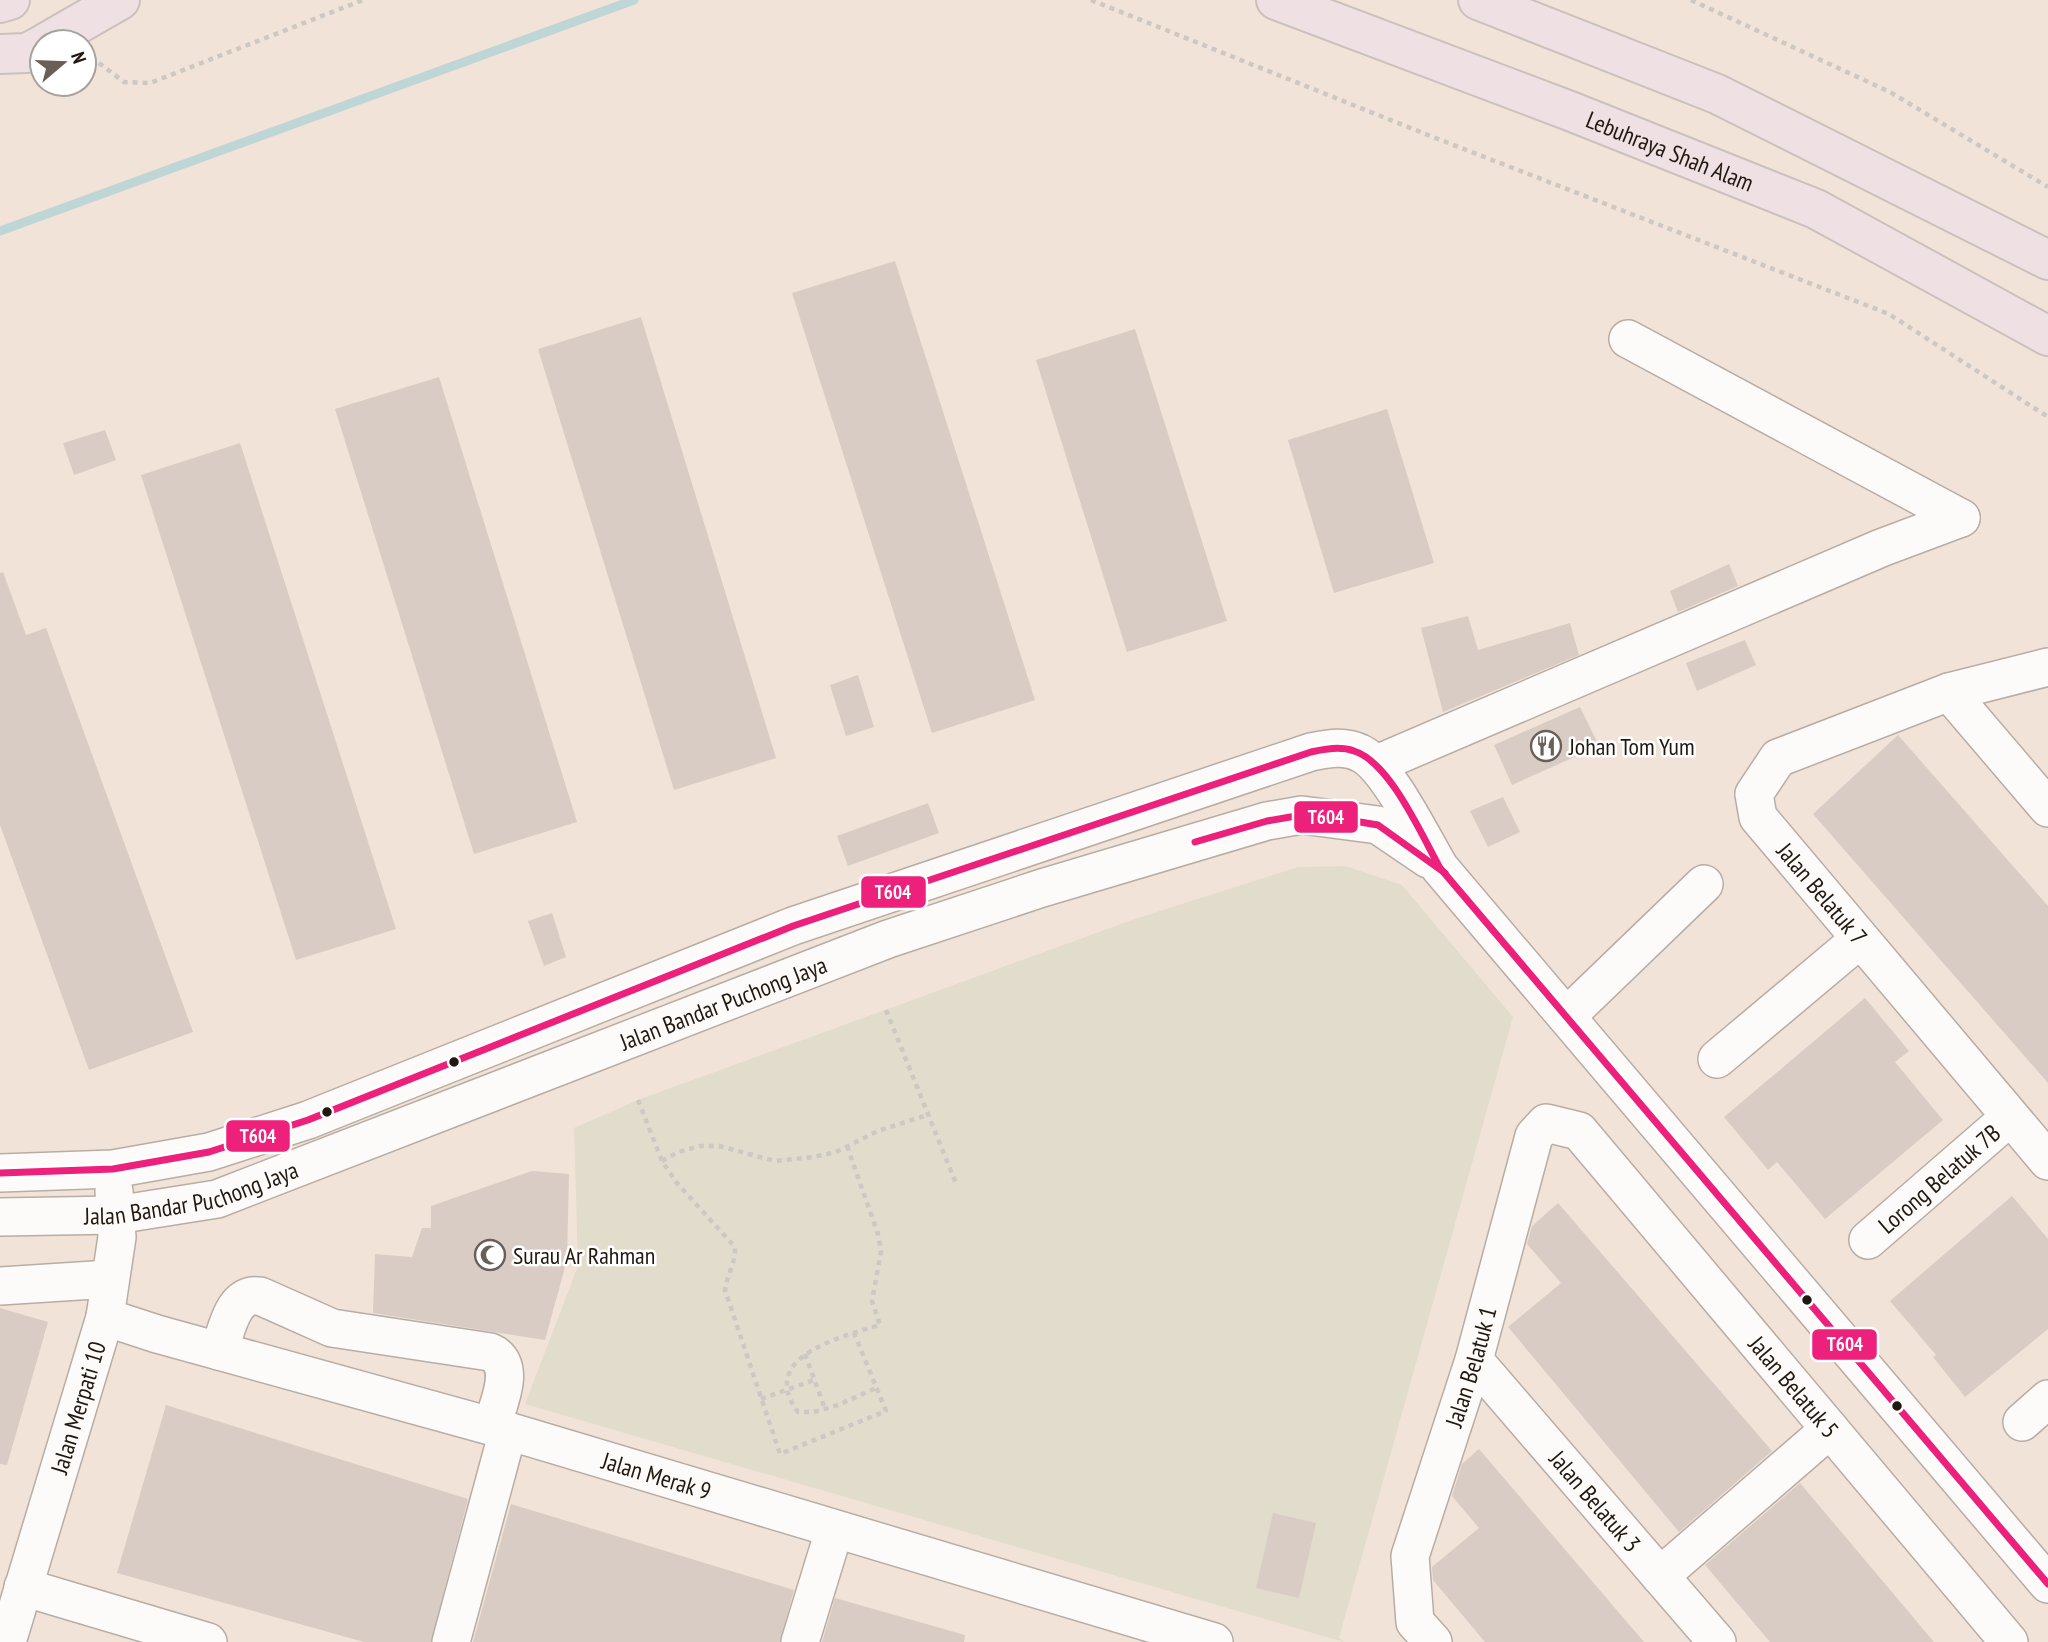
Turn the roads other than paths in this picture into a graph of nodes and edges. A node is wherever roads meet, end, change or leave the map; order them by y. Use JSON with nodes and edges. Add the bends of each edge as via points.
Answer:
{"nodes":[{"id":1,"x":10,"y":0,"type":"edge"},
{"id":2,"x":120,"y":0,"type":"edge"},
{"id":3,"x":1276,"y":0,"type":"edge"},
{"id":4,"x":1478,"y":0,"type":"edge"},
{"id":5,"x":0,"y":3,"type":"edge"},
{"id":6,"x":71,"y":28,"type":"edge"},
{"id":7,"x":28,"y":52,"type":"edge"},
{"id":8,"x":0,"y":54,"type":"edge"},
{"id":9,"x":2048,"y":260,"type":"edge"},
{"id":10,"x":2048,"y":335,"type":"edge"},
{"id":11,"x":1628,"y":339,"type":"dead end"},
{"id":12,"x":2048,"y":667,"type":"edge"},
{"id":13,"x":1949,"y":692,"type":"junction"},
{"id":14,"x":1377,"y":764,"type":"junction"},
{"id":15,"x":2048,"y":808,"type":"edge"},
{"id":16,"x":1440,"y":868,"type":"junction"},
{"id":17,"x":1704,"y":884,"type":"dead end"},
{"id":18,"x":1860,"y":939,"type":"junction"},
{"id":19,"x":1567,"y":1016,"type":"junction"},
{"id":20,"x":1717,"y":1059,"type":"dead end"},
{"id":21,"x":2010,"y":1117,"type":"junction"},
{"id":22,"x":1579,"y":1131,"type":"joint"},
{"id":23,"x":2047,"y":1156,"type":"edge"},
{"id":24,"x":113,"y":1169,"type":"junction"},
{"id":25,"x":0,"y":1173,"type":"edge"},
{"id":26,"x":116,"y":1215,"type":"junction"},
{"id":27,"x":0,"y":1217,"type":"edge"},
{"id":28,"x":1868,"y":1240,"type":"dead end"},
{"id":29,"x":110,"y":1279,"type":"junction"},
{"id":30,"x":0,"y":1286,"type":"edge"},
{"id":31,"x":105,"y":1317,"type":"junction"},
{"id":32,"x":219,"y":1351,"type":"junction"},
{"id":33,"x":1474,"y":1360,"type":"junction"},
{"id":34,"x":500,"y":1429,"type":"junction"},
{"id":35,"x":1830,"y":1429,"type":"junction"},
{"id":36,"x":834,"y":1531,"type":"junction"},
{"id":37,"x":1660,"y":1576,"type":"junction"},
{"id":38,"x":2048,"y":1584,"type":"edge"},
{"id":39,"x":23,"y":1587,"type":"junction"},
{"id":40,"x":1210,"y":1641,"type":"edge"},
{"id":41,"x":7,"y":1642,"type":"edge"},
{"id":42,"x":208,"y":1642,"type":"edge"},
{"id":43,"x":450,"y":1642,"type":"edge"},
{"id":44,"x":800,"y":1642,"type":"edge"},
{"id":45,"x":1433,"y":1642,"type":"edge"},
{"id":46,"x":1717,"y":1642,"type":"edge"},
{"id":47,"x":2009,"y":1642,"type":"edge"}],
"edges":[{"from":1,"to":5,"type":"highway"},
{"from":2,"to":6,"type":"highway"},
{"from":3,"to":10,"type":"highway","name":"Lebuhraya Shah Alam","via":[[1816,209]]},
{"from":4,"to":9,"type":"highway","via":[[1717,94]]},
{"from":7,"to":8,"type":"highway"},
{"from":11,"to":14,"type":"street","via":[[1961,518]]},
{"from":12,"to":13,"type":"street","name":"Jalan Belatuk 7"},
{"from":13,"to":15,"type":"street"},
{"from":13,"to":18,"type":"street","name":"Jalan Belatuk 7","via":[[1778,758],[1754,794],[1758,817]]},
{"from":14,"to":16,"type":"street","name":"Jalan Bandar Puchong Jaya"},
{"from":14,"to":24,"type":"street","name":"Jalan Bandar Puchong Jaya","via":[[1358,752],[1337,748],[1311,752],[793,926],[308,1120],[209,1152]]},
{"from":16,"to":19,"type":"street","name":"Jalan Bandar Puchong Jaya"},
{"from":16,"to":26,"type":"street","name":"Jalan Bandar Puchong Jaya","via":[[1378,825],[1302,815],[1267,821],[888,939],[217,1199]]},
{"from":17,"to":19,"type":"street"},
{"from":18,"to":20,"type":"street"},
{"from":18,"to":21,"type":"street","name":"Jalan Belatuk 7"},
{"from":19,"to":38,"type":"street","name":"Jalan Bandar Puchong Jaya"},
{"from":21,"to":23,"type":"street","name":"Jalan Belatuk 7"},
{"from":21,"to":28,"type":"street","name":"Lorong Belatuk 7B"},
{"from":22,"to":33,"type":"street","name":"Jalan Belatuk 1","via":[[1546,1123],[1534,1136]]},
{"from":22,"to":35,"type":"street","name":"Jalan Belatuk 5"},
{"from":24,"to":25,"type":"street","name":"Jalan Bandar Puchong Jaya"},
{"from":24,"to":26,"type":"street","name":"Jalan Merpati 10"},
{"from":26,"to":27,"type":"street","name":"Jalan Bandar Puchong Jaya"},
{"from":26,"to":29,"type":"street","name":"Jalan Merpati 10"},
{"from":29,"to":30,"type":"street"},
{"from":29,"to":31,"type":"street","name":"Jalan Merpati 10"},
{"from":31,"to":32,"type":"street","name":"Jalan Merak 9"},
{"from":31,"to":39,"type":"street","name":"Jalan Merpati 10"},
{"from":32,"to":34,"type":"street","name":"Jalan Merak 9"},
{"from":32,"to":34,"type":"street","via":[[236,1307],[250,1294],[332,1328],[490,1352],[505,1365]]},
{"from":33,"to":37,"type":"street","name":"Jalan Belatuk 3"},
{"from":33,"to":45,"type":"street","name":"Jalan Belatuk 1","via":[[1410,1556],[1415,1622]]},
{"from":34,"to":36,"type":"street","name":"Jalan Merak 9"},
{"from":34,"to":43,"type":"street"},
{"from":35,"to":37,"type":"street"},
{"from":35,"to":47,"type":"street","name":"Jalan Belatuk 5"},
{"from":36,"to":40,"type":"street","name":"Jalan Merak 9"},
{"from":36,"to":44,"type":"street"},
{"from":37,"to":46,"type":"street","name":"Jalan Belatuk 3"},
{"from":39,"to":41,"type":"street","name":"Jalan Merpati 10"},
{"from":39,"to":42,"type":"street"}]}
